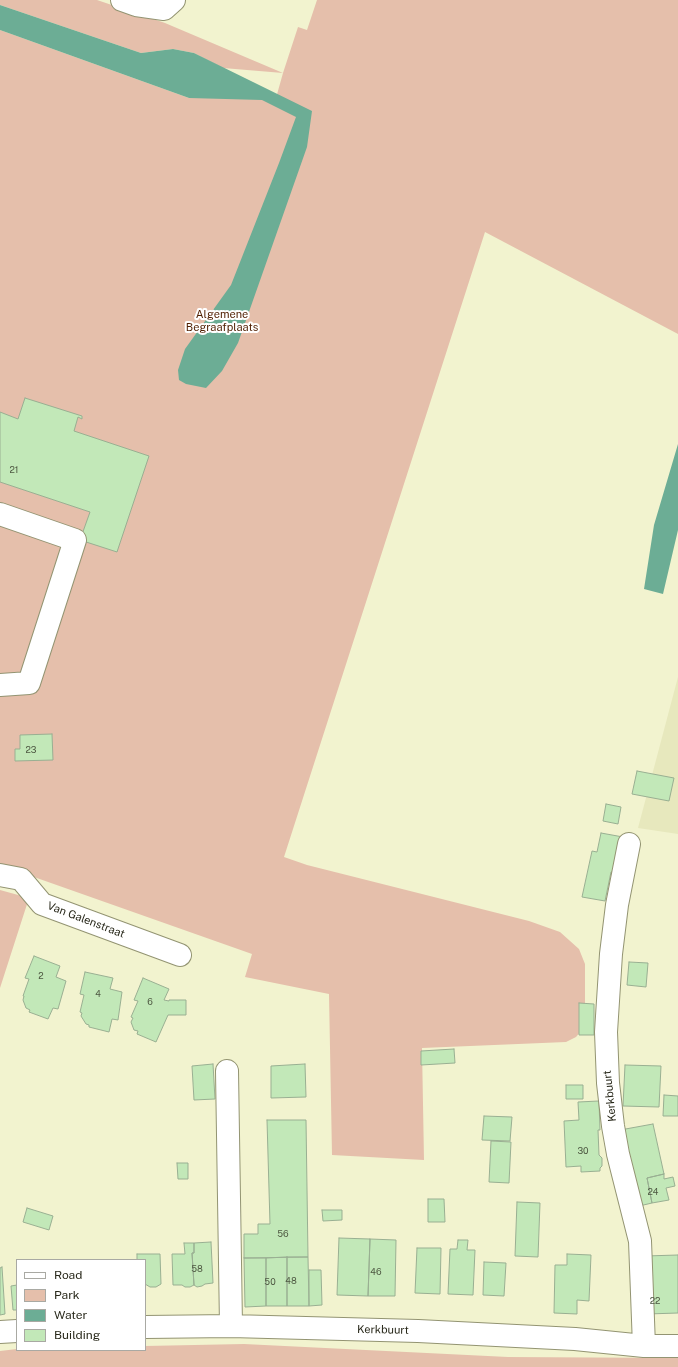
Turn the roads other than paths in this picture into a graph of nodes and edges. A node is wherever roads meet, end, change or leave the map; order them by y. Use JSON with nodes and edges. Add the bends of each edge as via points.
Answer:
{"nodes":[{"id":1,"x":122,"y":0,"type":"edge"},
{"id":2,"x":165,"y":3,"type":"edge"},
{"id":3,"x":0,"y":514,"type":"edge"},
{"id":4,"x":0,"y":685,"type":"edge"},
{"id":5,"x":629,"y":844,"type":"dead end"},
{"id":6,"x":0,"y":875,"type":"edge"},
{"id":7,"x":180,"y":955,"type":"dead end"},
{"id":8,"x":227,"y":1071,"type":"dead end"},
{"id":9,"x":231,"y":1326,"type":"junction"},
{"id":10,"x":146,"y":1328,"type":"edge"},
{"id":11,"x":16,"y":1331,"type":"edge"},
{"id":12,"x":0,"y":1332,"type":"edge"},
{"id":13,"x":644,"y":1346,"type":"junction"},
{"id":14,"x":678,"y":1346,"type":"edge"}],
"edges":[{"from":1,"to":2,"type":"street","via":[[136,5]]},
{"from":3,"to":4,"type":"street","via":[[75,540],[29,683]]},
{"from":5,"to":13,"type":"street","name":"Kerkbuurt","via":[[611,954],[606,1040],[613,1126],[640,1242]]},
{"from":6,"to":7,"type":"street","name":"Van Galenstraat","via":[[21,878],[42,904]]},
{"from":8,"to":9,"type":"street"},
{"from":9,"to":10,"type":"street","name":"Kerkbuurt"},
{"from":9,"to":13,"type":"street","name":"Kerkbuurt","via":[[418,1331],[575,1339]]},
{"from":11,"to":12,"type":"street"},
{"from":13,"to":14,"type":"street","name":"Kerkbuurt"}]}
